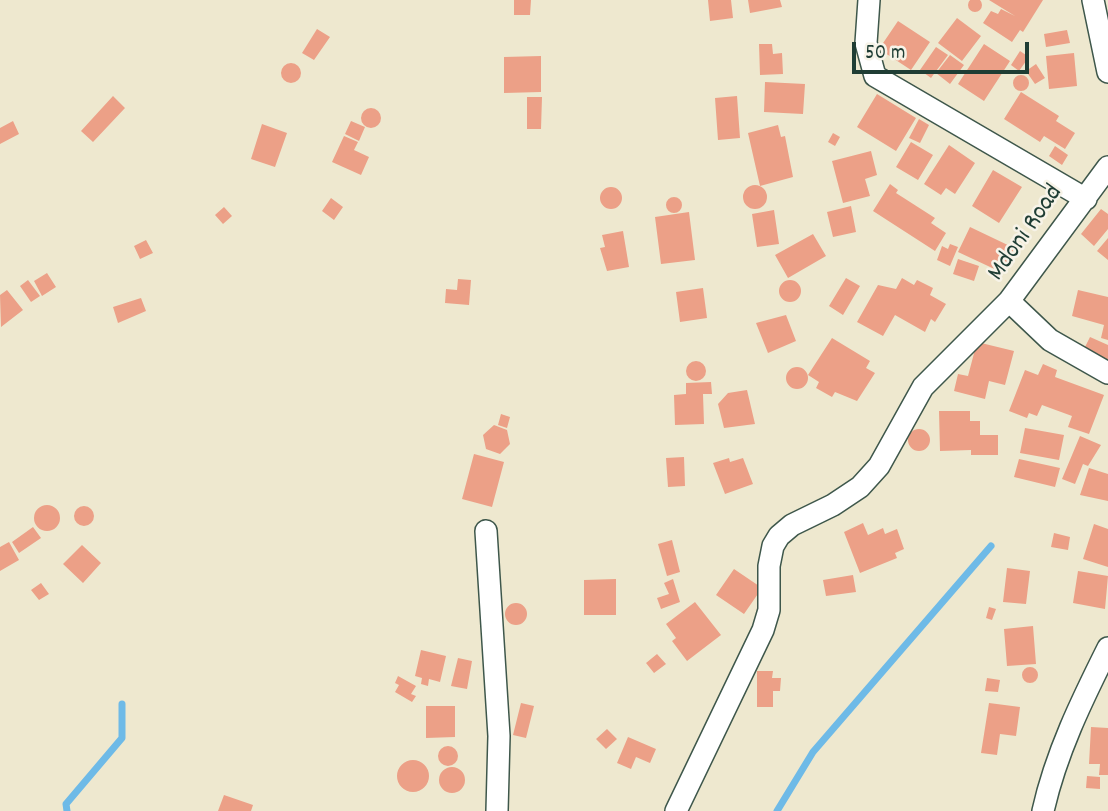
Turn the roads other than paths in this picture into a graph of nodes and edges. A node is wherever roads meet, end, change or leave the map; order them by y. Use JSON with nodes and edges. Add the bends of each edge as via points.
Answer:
{"nodes":[{"id":1,"x":869,"y":0,"type":"edge"},
{"id":2,"x":1093,"y":0,"type":"edge"},
{"id":3,"x":1108,"y":72,"type":"edge"},
{"id":4,"x":1108,"y":167,"type":"edge"},
{"id":5,"x":1086,"y":199,"type":"junction"},
{"id":6,"x":1009,"y":301,"type":"junction"},
{"id":7,"x":1108,"y":373,"type":"edge"},
{"id":8,"x":486,"y":531,"type":"dead end"},
{"id":9,"x":1108,"y":648,"type":"edge"},
{"id":10,"x":497,"y":811,"type":"edge"},
{"id":11,"x":676,"y":811,"type":"edge"},
{"id":12,"x":1043,"y":811,"type":"edge"}],
"edges":[{"from":1,"to":5,"type":"street","via":[[866,43],[875,76]]},
{"from":2,"to":3,"type":"street"},
{"from":4,"to":5,"type":"street","name":"Mdoni Road"},
{"from":5,"to":6,"type":"street","name":"Mdoni Road"},
{"from":6,"to":7,"type":"street","name":"Mdoni Road","via":[[1050,340]]},
{"from":6,"to":11,"type":"street","via":[[923,387],[879,466],[860,486],[779,536],[769,566],[769,610],[763,630]]},
{"from":8,"to":10,"type":"street","via":[[499,736]]},
{"from":9,"to":12,"type":"street","via":[[1076,713]]}]}
